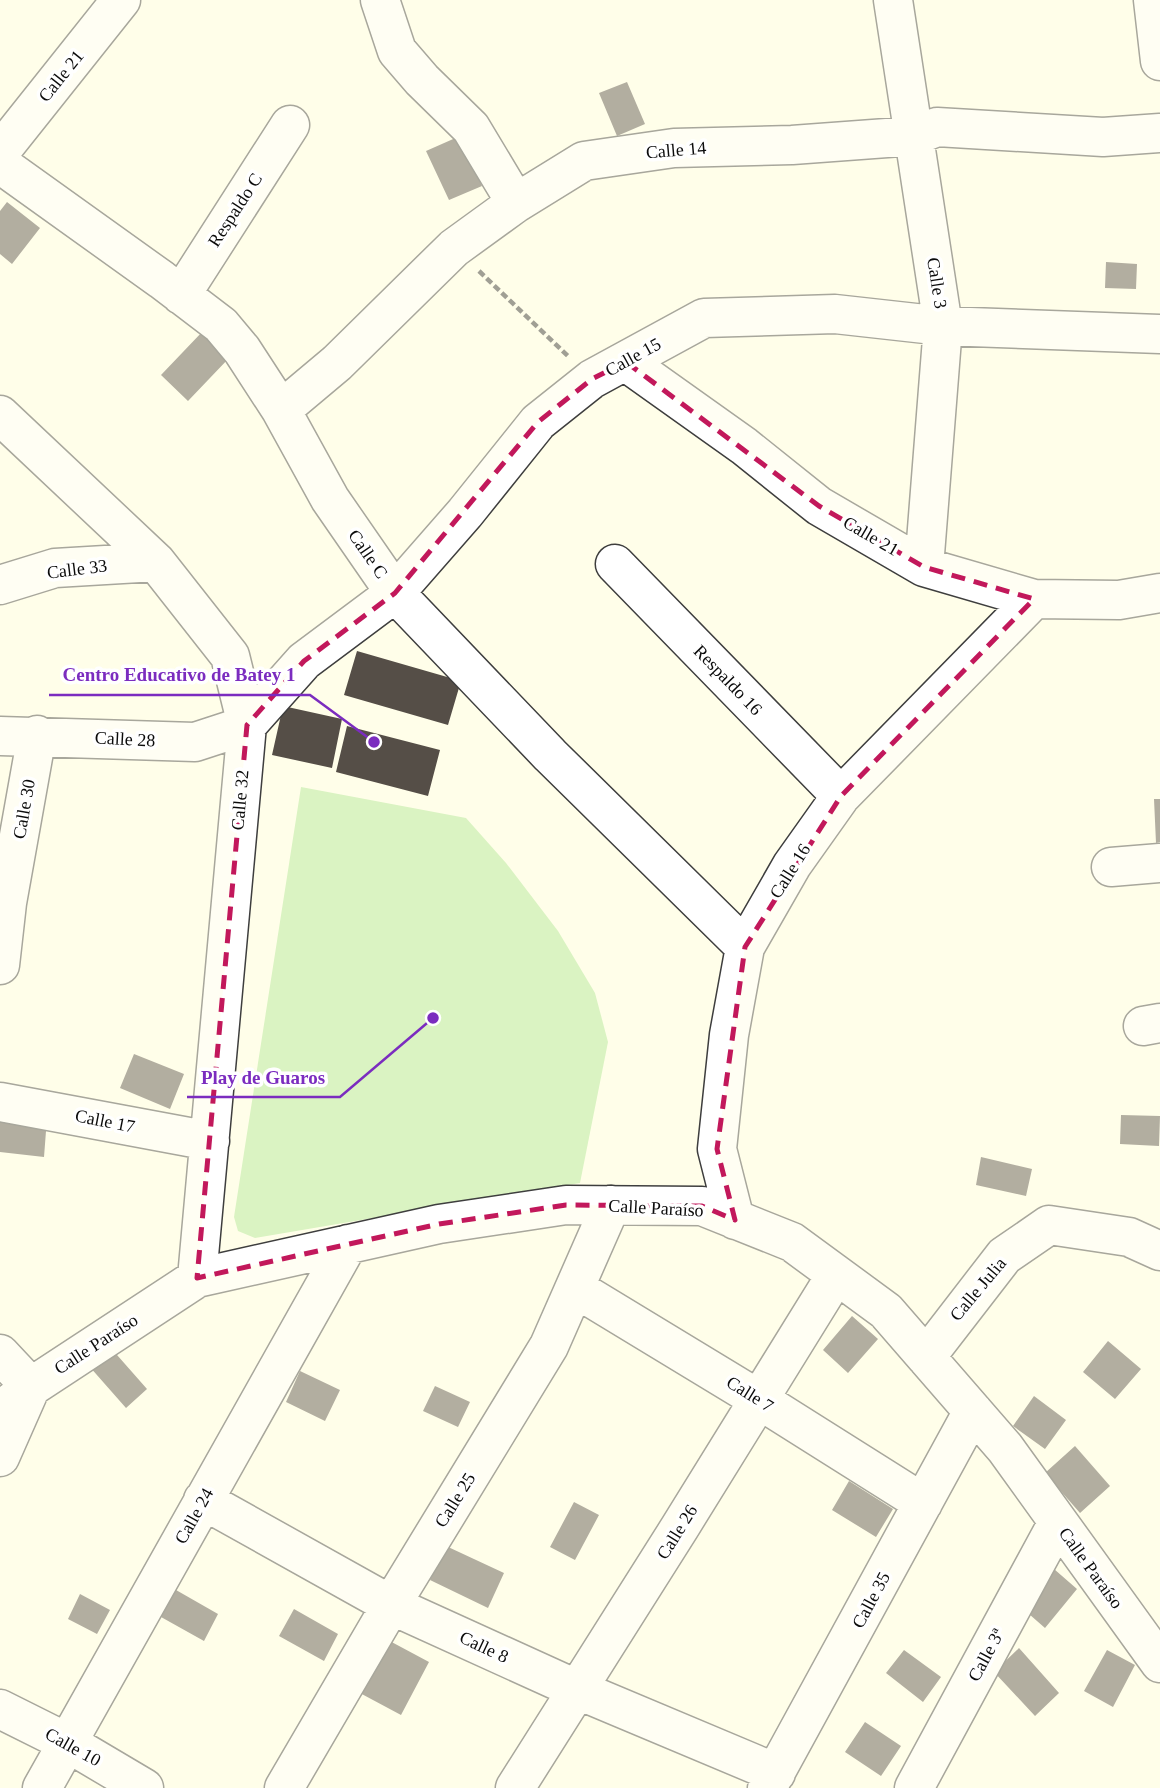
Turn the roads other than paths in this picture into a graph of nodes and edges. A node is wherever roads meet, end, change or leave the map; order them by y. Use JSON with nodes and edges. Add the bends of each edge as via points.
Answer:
{"nodes":[{"id":1,"x":121,"y":0,"type":"edge"},
{"id":2,"x":380,"y":0,"type":"edge"},
{"id":3,"x":893,"y":0,"type":"edge"},
{"id":4,"x":1153,"y":0,"type":"edge"},
{"id":5,"x":1160,"y":61,"type":"edge"},
{"id":6,"x":290,"y":125,"type":"dead end"},
{"id":7,"x":1160,"y":133,"type":"edge"},
{"id":8,"x":914,"y":136,"type":"junction"},
{"id":9,"x":0,"y":152,"type":"edge"},
{"id":10,"x":0,"y":164,"type":"edge"},
{"id":11,"x":516,"y":203,"type":"junction"},
{"id":12,"x":181,"y":295,"type":"junction"},
{"id":13,"x":943,"y":326,"type":"junction"},
{"id":14,"x":1160,"y":334,"type":"edge"},
{"id":15,"x":626,"y":362,"type":"junction"},
{"id":16,"x":281,"y":410,"type":"junction"},
{"id":17,"x":0,"y":415,"type":"edge"},
{"id":18,"x":156,"y":562,"type":"junction"},
{"id":19,"x":615,"y":564,"type":"dead end"},
{"id":20,"x":923,"y":567,"type":"junction"},
{"id":21,"x":0,"y":585,"type":"edge"},
{"id":22,"x":395,"y":593,"type":"junction"},
{"id":23,"x":1160,"y":593,"type":"edge"},
{"id":24,"x":1034,"y":599,"type":"junction"},
{"id":25,"x":247,"y":724,"type":"junction"},
{"id":26,"x":18,"y":735,"type":"edge"},
{"id":27,"x":841,"y":796,"type":"junction"},
{"id":28,"x":1160,"y":863,"type":"edge"},
{"id":29,"x":1111,"y":867,"type":"dead end"},
{"id":30,"x":745,"y":947,"type":"junction"},
{"id":31,"x":0,"y":965,"type":"edge"},
{"id":32,"x":0,"y":1102,"type":"edge"},
{"id":33,"x":210,"y":1141,"type":"junction"},
{"id":34,"x":611,"y":1205,"type":"junction"},
{"id":35,"x":735,"y":1220,"type":"junction"},
{"id":36,"x":348,"y":1244,"type":"junction"},
{"id":37,"x":1160,"y":1251,"type":"edge"},
{"id":38,"x":836,"y":1275,"type":"junction"},
{"id":39,"x":197,"y":1278,"type":"junction"},
{"id":40,"x":575,"y":1288,"type":"junction"},
{"id":41,"x":0,"y":1354,"type":"edge"},
{"id":42,"x":926,"y":1357,"type":"junction"},
{"id":43,"x":15,"y":1383,"type":"edge"},
{"id":44,"x":758,"y":1399,"type":"junction"},
{"id":45,"x":0,"y":1411,"type":"edge"},
{"id":46,"x":973,"y":1411,"type":"junction"},
{"id":47,"x":0,"y":1457,"type":"edge"},
{"id":48,"x":203,"y":1500,"type":"junction"},
{"id":49,"x":923,"y":1503,"type":"junction"},
{"id":50,"x":1058,"y":1522,"type":"junction"},
{"id":51,"x":391,"y":1605,"type":"junction"},
{"id":52,"x":1160,"y":1663,"type":"edge"},
{"id":53,"x":576,"y":1689,"type":"junction"},
{"id":54,"x":0,"y":1709,"type":"edge"},
{"id":55,"x":68,"y":1743,"type":"junction"},
{"id":56,"x":772,"y":1780,"type":"edge"},
{"id":57,"x":42,"y":1788,"type":"edge"},
{"id":58,"x":144,"y":1788,"type":"edge"},
{"id":59,"x":284,"y":1788,"type":"edge"},
{"id":60,"x":515,"y":1788,"type":"edge"},
{"id":61,"x":914,"y":1788,"type":"edge"}],
"edges":[{"from":1,"to":9,"type":"street","name":"Calle 21"},
{"from":2,"to":11,"type":"street","via":[[397,51],[471,128]]},
{"from":3,"to":8,"type":"street","name":"Calle 3"},
{"from":4,"to":5,"type":"street"},
{"from":6,"to":12,"type":"street","name":"Respaldo C"},
{"from":7,"to":8,"type":"street","name":"Calle 14","via":[[1103,137],[937,127]]},
{"from":8,"to":11,"type":"street","name":"Calle 14","via":[[674,148],[584,161]]},
{"from":8,"to":13,"type":"street","name":"Calle 3"},
{"from":10,"to":12,"type":"street","name":"Calle C"},
{"from":11,"to":16,"type":"street","name":"Calle 14","via":[[454,248],[337,363]]},
{"from":12,"to":16,"type":"street","name":"Calle C","via":[[221,325]]},
{"from":13,"to":14,"type":"street","name":"Calle 15"},
{"from":13,"to":15,"type":"street","name":"Calle 15","via":[[835,314],[704,318]]},
{"from":13,"to":20,"type":"street","name":"Calle 3"},
{"from":15,"to":20,"type":"street","name":"Calle 21","via":[[819,506]]},
{"from":15,"to":22,"type":"street","name":"Calle 15","via":[[592,379],[538,422]]},
{"from":16,"to":22,"type":"street","name":"Calle C","via":[[330,499]]},
{"from":17,"to":18,"type":"street","name":"Calle 32"},
{"from":18,"to":21,"type":"street","name":"Calle 33","via":[[55,568]]},
{"from":18,"to":25,"type":"street","name":"Calle 32","via":[[230,656]]},
{"from":19,"to":27,"type":"street","name":"Respaldo 16"},
{"from":20,"to":24,"type":"street","name":"Calle 21"},
{"from":22,"to":25,"type":"street","name":"Calle 15","via":[[304,661]]},
{"from":22,"to":30,"type":"street","name":"Calle C","via":[[550,755]]},
{"from":23,"to":24,"type":"street","name":"Calle 21","via":[[1119,600]]},
{"from":24,"to":27,"type":"street","name":"Calle 16"},
{"from":25,"to":26,"type":"street","name":"Calle 28","via":[[195,742]]},
{"from":25,"to":33,"type":"street","name":"Calle 32"},
{"from":26,"to":31,"type":"street","name":"Calle 30"},
{"from":27,"to":30,"type":"street","name":"Calle 16","via":[[792,865]]},
{"from":28,"to":29,"type":"street"},
{"from":30,"to":35,"type":"street","name":"Calle 16","via":[[729,1035],[717,1149]]},
{"from":32,"to":33,"type":"street","name":"Calle 17"},
{"from":33,"to":39,"type":"street","name":"Calle 32"},
{"from":34,"to":35,"type":"street","name":"Calle Paraíso","via":[[702,1206]]},
{"from":34,"to":36,"type":"street","name":"Calle Paraíso","via":[[566,1205],[439,1224]]},
{"from":34,"to":40,"type":"street","name":"Calle 25"},
{"from":35,"to":38,"type":"street","name":"Calle Paraíso","via":[[792,1242]]},
{"from":36,"to":39,"type":"street","name":"Calle Paraíso"},
{"from":36,"to":48,"type":"street","name":"Calle 24"},
{"from":37,"to":42,"type":"street","name":"Calle Julia","via":[[1129,1237],[1049,1225],[1003,1256]]},
{"from":38,"to":42,"type":"street","name":"Calle Paraíso","via":[[886,1311]]},
{"from":38,"to":44,"type":"street","name":"Calle 26"},
{"from":39,"to":43,"type":"street","name":"Calle Paraíso"},
{"from":40,"to":44,"type":"street","name":"Calle 7"},
{"from":40,"to":51,"type":"street","name":"Calle 25","via":[[549,1346]]},
{"from":41,"to":43,"type":"street"},
{"from":42,"to":46,"type":"street","name":"Calle Paraíso"},
{"from":43,"to":45,"type":"street","name":"Calle Paraíso"},
{"from":43,"to":47,"type":"street"},
{"from":44,"to":49,"type":"street","name":"Calle 7"},
{"from":44,"to":53,"type":"street","name":"Calle 26"},
{"from":46,"to":49,"type":"street","name":"Calle 35"},
{"from":46,"to":50,"type":"street","name":"Calle Paraíso"},
{"from":48,"to":51,"type":"street","name":"Calle 8"},
{"from":48,"to":55,"type":"street","name":"Calle 24"},
{"from":49,"to":56,"type":"street","name":"Calle 35"},
{"from":50,"to":52,"type":"street","name":"Calle Paraíso"},
{"from":50,"to":61,"type":"street","name":"Calle 3ª"},
{"from":51,"to":53,"type":"street","name":"Calle 8"},
{"from":51,"to":59,"type":"street","name":"Calle 25"},
{"from":53,"to":56,"type":"street","name":"Calle 8"},
{"from":53,"to":60,"type":"street","name":"Calle 26"},
{"from":54,"to":55,"type":"street","name":"Calle 10"},
{"from":55,"to":57,"type":"street","name":"Calle 24"},
{"from":55,"to":58,"type":"street","name":"Calle 10"}]}
